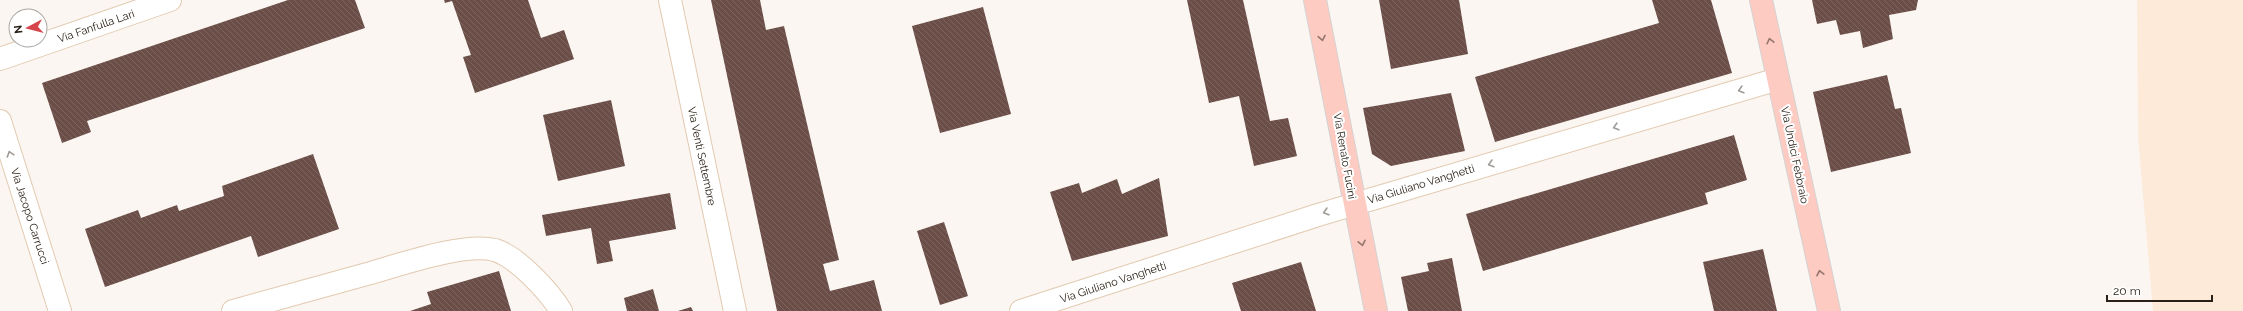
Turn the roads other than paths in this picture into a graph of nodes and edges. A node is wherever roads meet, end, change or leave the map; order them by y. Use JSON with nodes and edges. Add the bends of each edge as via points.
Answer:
{"nodes":[{"id":1,"x":170,"y":0,"type":"edge"},
{"id":2,"x":670,"y":0,"type":"edge"},
{"id":3,"x":1315,"y":0,"type":"edge"},
{"id":4,"x":1761,"y":0,"type":"edge"},
{"id":5,"x":0,"y":59,"type":"edge"},
{"id":6,"x":1778,"y":79,"type":"junction"},
{"id":7,"x":0,"y":121,"type":"edge"},
{"id":8,"x":1354,"y":204,"type":"junction"},
{"id":9,"x":60,"y":311,"type":"edge"},
{"id":10,"x":233,"y":311,"type":"edge"},
{"id":11,"x":561,"y":311,"type":"edge"},
{"id":12,"x":736,"y":311,"type":"edge"},
{"id":13,"x":1021,"y":311,"type":"edge"},
{"id":14,"x":1376,"y":311,"type":"edge"},
{"id":15,"x":1829,"y":311,"type":"edge"}],
"edges":[{"from":1,"to":5,"type":"street","name":"Via Fanfulla Lari"},
{"from":2,"to":12,"type":"street","name":"Via Venti Settembre"},
{"from":3,"to":8,"type":"main road","name":"Via Renato Fucini","one_way":true},
{"from":6,"to":4,"type":"main road","name":"Via Undici Febbraio","one_way":true},
{"from":6,"to":8,"type":"street","name":"Via Giuliano Vanghetti","one_way":true},
{"from":15,"to":6,"type":"main road","name":"Via Undici Febbraio","one_way":true},
{"from":9,"to":7,"type":"street","name":"Via Jacopo Carrucci","one_way":true},
{"from":8,"to":13,"type":"street","name":"Via Giuliano Vanghetti","one_way":true},
{"from":8,"to":14,"type":"main road","name":"Via Renato Fucini","one_way":true},
{"from":10,"to":11,"type":"street","via":[[407,262],[472,249],[494,250],[512,258]]}]}
